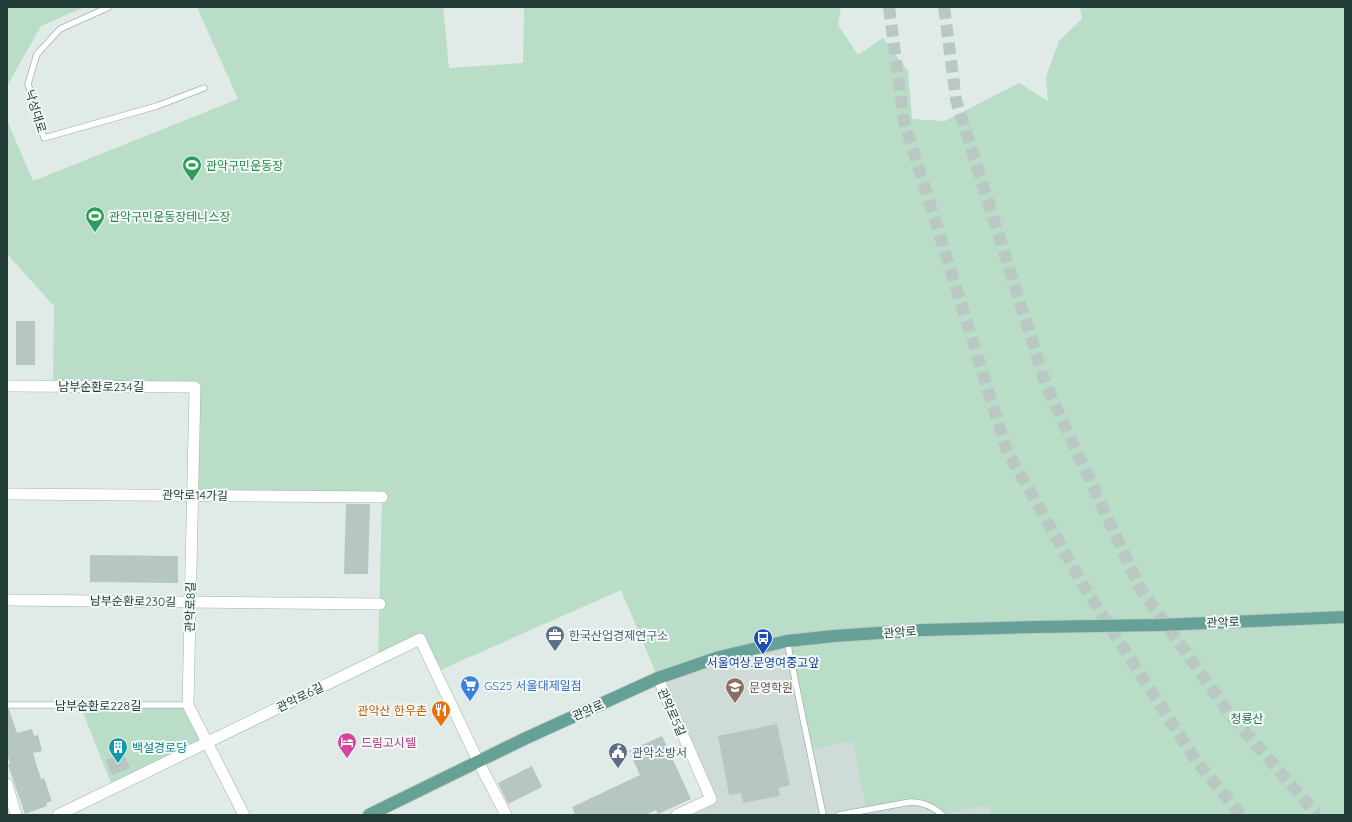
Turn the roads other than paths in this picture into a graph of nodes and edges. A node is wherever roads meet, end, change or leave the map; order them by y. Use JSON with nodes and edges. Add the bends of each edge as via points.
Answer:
{"nodes":[{"id":1,"x":109,"y":7,"type":"edge"},
{"id":2,"x":204,"y":88,"type":"dead end"},
{"id":3,"x":7,"y":386,"type":"edge"},
{"id":4,"x":195,"y":387,"type":"joint"},
{"id":5,"x":7,"y":494,"type":"edge"},
{"id":6,"x":193,"y":495,"type":"junction"},
{"id":7,"x":382,"y":497,"type":"dead end"},
{"id":8,"x":7,"y":600,"type":"edge"},
{"id":9,"x":190,"y":602,"type":"junction"},
{"id":10,"x":380,"y":604,"type":"dead end"},
{"id":11,"x":1345,"y":617,"type":"edge"},
{"id":12,"x":787,"y":641,"type":"junction"},
{"id":13,"x":658,"y":678,"type":"junction"},
{"id":14,"x":7,"y":705,"type":"edge"},
{"id":15,"x":188,"y":705,"type":"junction"},
{"id":16,"x":207,"y":742,"type":"junction"},
{"id":17,"x":478,"y":762,"type":"junction"},
{"id":18,"x":7,"y":784,"type":"edge"},
{"id":19,"x":16,"y":815,"type":"edge"},
{"id":20,"x":58,"y":815,"type":"edge"},
{"id":21,"x":244,"y":815,"type":"edge"},
{"id":22,"x":369,"y":815,"type":"edge"},
{"id":23,"x":506,"y":815,"type":"edge"},
{"id":24,"x":677,"y":815,"type":"edge"},
{"id":25,"x":823,"y":815,"type":"edge"},
{"id":26,"x":838,"y":815,"type":"edge"},
{"id":27,"x":942,"y":815,"type":"edge"}],
"edges":[{"from":1,"to":2,"type":"lane","name":"낙성대로","via":[[60,29],[37,54],[28,84],[44,138],[157,106]]},
{"from":3,"to":4,"type":"street","name":"남부순환로234길"},
{"from":4,"to":6,"type":"street","name":"관악로8길"},
{"from":5,"to":6,"type":"street","name":"관악로14가길"},
{"from":6,"to":7,"type":"street","name":"관악로14가길"},
{"from":6,"to":9,"type":"street","name":"관악로8길"},
{"from":8,"to":9,"type":"street","name":"남부순환로230길"},
{"from":9,"to":10,"type":"street","name":"남부순환로230길"},
{"from":9,"to":15,"type":"street","name":"관악로8길"},
{"from":11,"to":12,"type":"main road","name":"관악로","via":[[1160,625],[923,630]]},
{"from":12,"to":13,"type":"main road","name":"관악로","via":[[719,657]]},
{"from":12,"to":25,"type":"lane"},
{"from":13,"to":17,"type":"main road","name":"관악로"},
{"from":13,"to":24,"type":"street","name":"관악로5길","via":[[710,799]]},
{"from":14,"to":15,"type":"lane","name":"남부순환로228길"},
{"from":15,"to":16,"type":"street","name":"관악로8길"},
{"from":16,"to":17,"type":"street","name":"관악로6길","via":[[420,638]]},
{"from":16,"to":20,"type":"street","name":"관악로6길"},
{"from":16,"to":21,"type":"street","name":"관악로8길"},
{"from":17,"to":22,"type":"main road","name":"관악로"},
{"from":17,"to":23,"type":"street"},
{"from":18,"to":19,"type":"street"},
{"from":26,"to":27,"type":"lane","via":[[917,802],[929,805]]}]}
